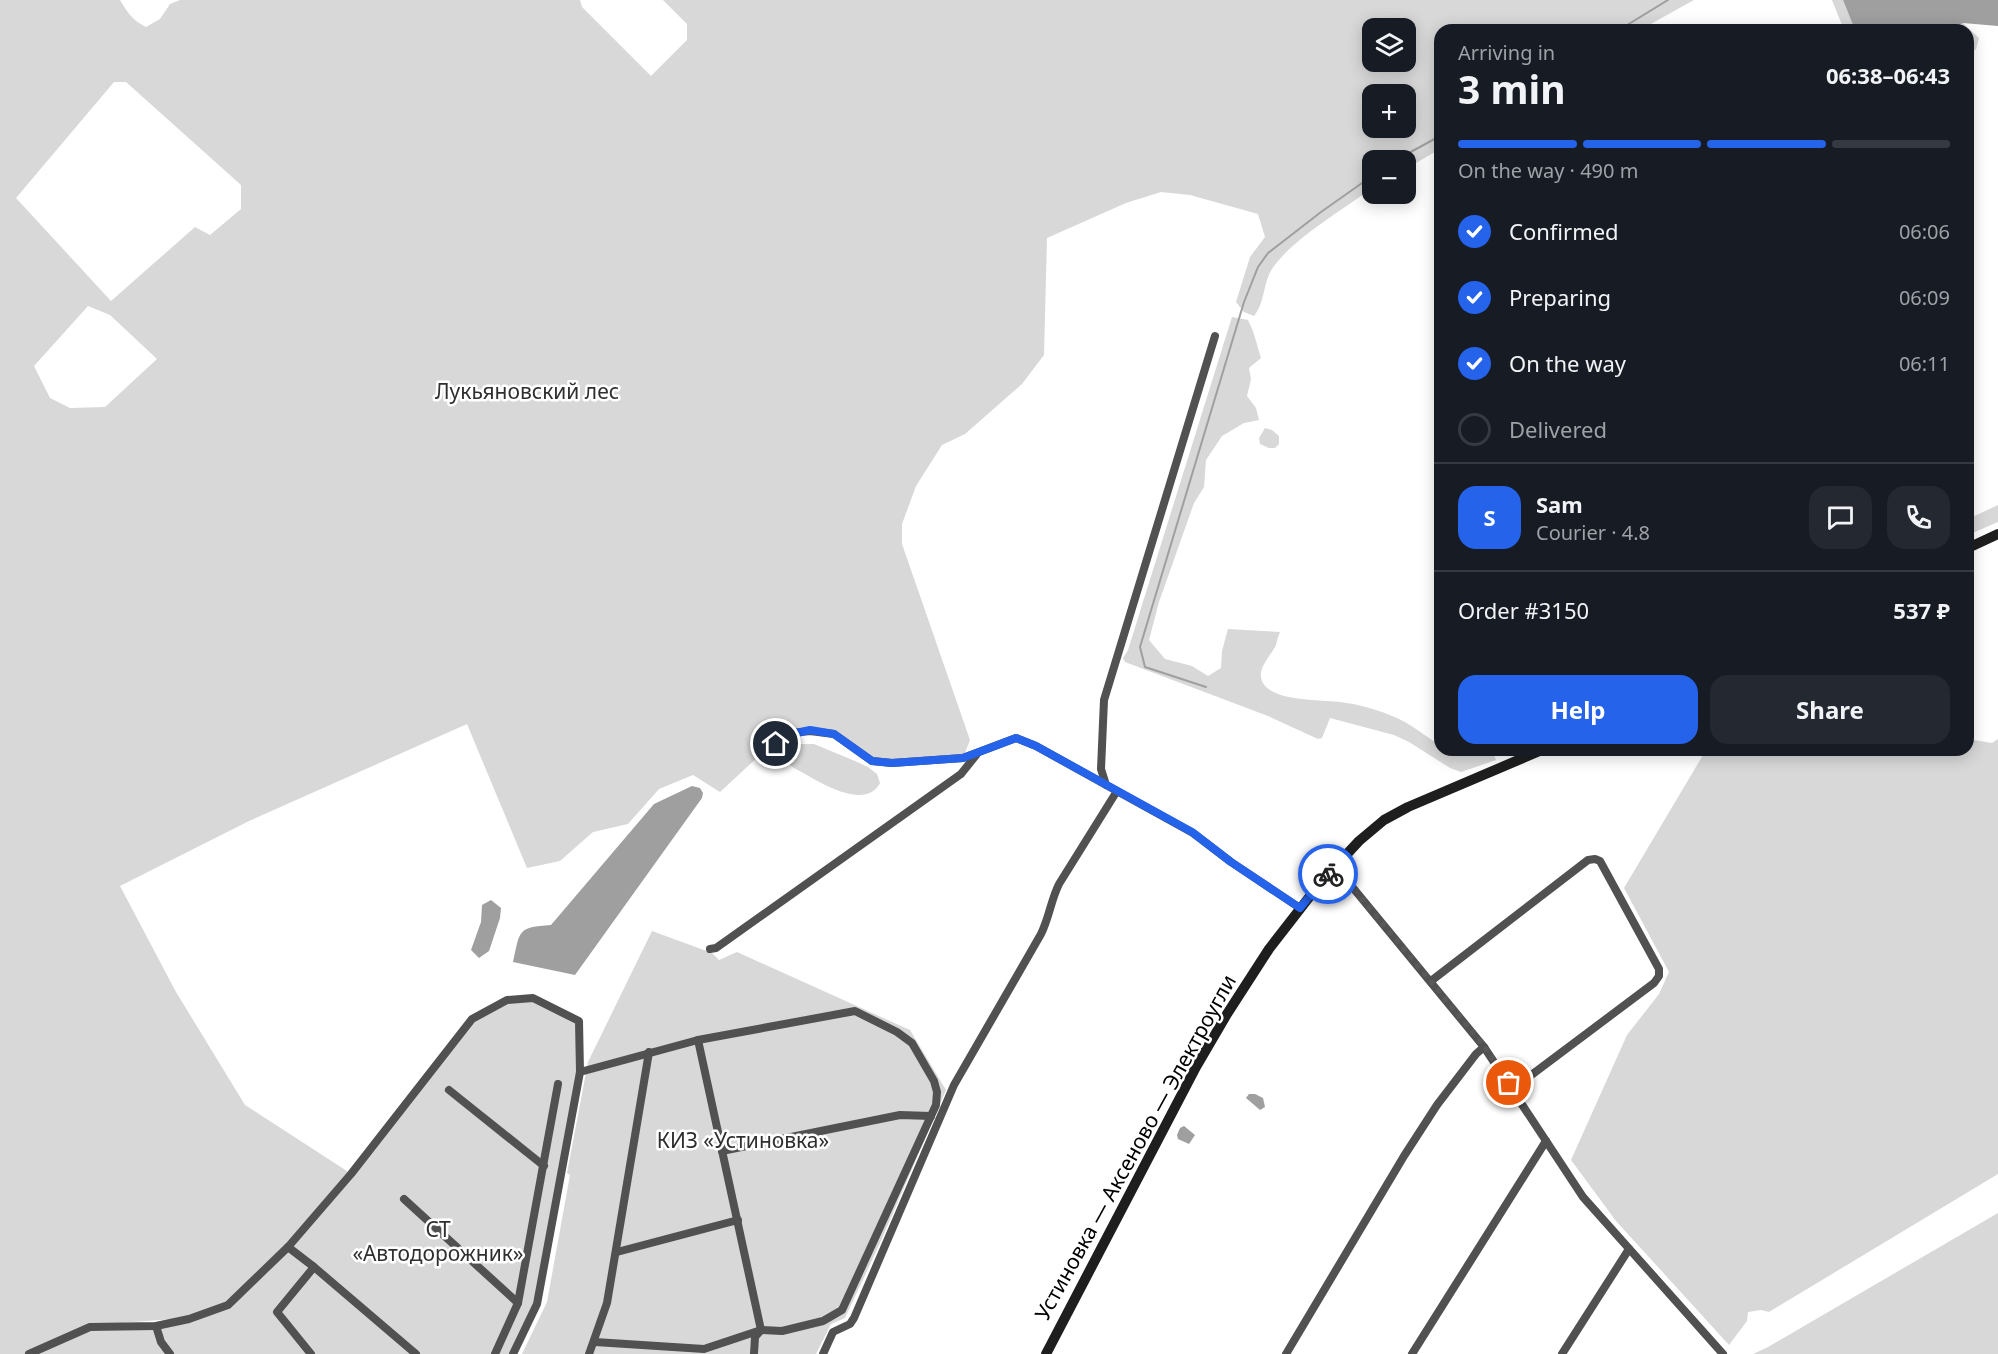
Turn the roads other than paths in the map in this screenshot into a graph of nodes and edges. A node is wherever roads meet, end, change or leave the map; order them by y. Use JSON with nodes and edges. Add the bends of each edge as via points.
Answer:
{"nodes":[{"id":1,"x":1215,"y":336,"type":"dead end"},
{"id":2,"x":1998,"y":534,"type":"edge"},
{"id":3,"x":1974,"y":545,"type":"edge"},
{"id":4,"x":978,"y":753,"type":"junction"},
{"id":5,"x":760,"y":754,"type":"dead end"},
{"id":6,"x":1528,"y":756,"type":"edge"},
{"id":7,"x":1106,"y":785,"type":"junction"},
{"id":8,"x":1117,"y":791,"type":"junction"},
{"id":9,"x":1335,"y":866,"type":"junction"},
{"id":10,"x":1300,"y":908,"type":"junction"},
{"id":11,"x":710,"y":949,"type":"dead end"},
{"id":12,"x":1431,"y":981,"type":"junction"},
{"id":13,"x":698,"y":1040,"type":"junction"},
{"id":14,"x":1485,"y":1047,"type":"junction"},
{"id":15,"x":650,"y":1052,"type":"junction"},
{"id":16,"x":580,"y":1072,"type":"junction"},
{"id":17,"x":1530,"y":1077,"type":"dead end"},
{"id":18,"x":558,"y":1084,"type":"dead end"},
{"id":19,"x":448,"y":1090,"type":"dead end"},
{"id":20,"x":931,"y":1116,"type":"junction"},
{"id":21,"x":1546,"y":1141,"type":"junction"},
{"id":22,"x":722,"y":1151,"type":"junction"},
{"id":23,"x":544,"y":1166,"type":"junction"},
{"id":24,"x":404,"y":1199,"type":"dead end"},
{"id":25,"x":738,"y":1220,"type":"junction"},
{"id":26,"x":288,"y":1248,"type":"junction"},
{"id":27,"x":1629,"y":1249,"type":"junction"},
{"id":28,"x":617,"y":1252,"type":"junction"},
{"id":29,"x":314,"y":1267,"type":"junction"},
{"id":30,"x":518,"y":1303,"type":"junction"},
{"id":31,"x":156,"y":1326,"type":"junction"},
{"id":32,"x":761,"y":1330,"type":"junction"},
{"id":33,"x":595,"y":1342,"type":"junction"},
{"id":34,"x":29,"y":1354,"type":"edge"},
{"id":35,"x":171,"y":1354,"type":"edge"},
{"id":36,"x":311,"y":1354,"type":"edge"},
{"id":37,"x":417,"y":1354,"type":"edge"},
{"id":38,"x":495,"y":1354,"type":"edge"},
{"id":39,"x":513,"y":1354,"type":"edge"},
{"id":40,"x":589,"y":1354,"type":"edge"},
{"id":41,"x":754,"y":1354,"type":"edge"},
{"id":42,"x":823,"y":1354,"type":"edge"},
{"id":43,"x":1046,"y":1354,"type":"edge"},
{"id":44,"x":1286,"y":1354,"type":"edge"},
{"id":45,"x":1412,"y":1354,"type":"edge"},
{"id":46,"x":1562,"y":1354,"type":"edge"},
{"id":47,"x":1723,"y":1354,"type":"edge"}],
"edges":[{"from":1,"to":7,"type":"street","via":[[1104,700],[1101,769]]},
{"from":2,"to":3,"type":"main road"},
{"from":4,"to":5,"type":"street","via":[[963,758],[872,761],[834,734],[810,730],[792,734]]},
{"from":4,"to":7,"type":"street","via":[[1016,738]]},
{"from":4,"to":11,"type":"street","via":[[961,774]]},
{"from":6,"to":9,"type":"main road","name":"Устиновка — Аксеново — Электроугли","via":[[1384,820]]},
{"from":7,"to":8,"type":"street"},
{"from":8,"to":10,"type":"street","via":[[1192,832]]},
{"from":8,"to":42,"type":"street","via":[[1059,884],[1041,934],[954,1085],[854,1318],[833,1332]]},
{"from":9,"to":10,"type":"main road","name":"Устиновка — Аксеново — Электроугли"},
{"from":9,"to":12,"type":"street"},
{"from":10,"to":43,"type":"main road","name":"Устиновка — Аксеново — Электроугли","via":[[1250,978],[1196,1067]]},
{"from":12,"to":14,"type":"street"},
{"from":12,"to":17,"type":"street","via":[[1588,860],[1600,861],[1659,969],[1659,976]]},
{"from":13,"to":15,"type":"street"},
{"from":13,"to":20,"type":"street","via":[[855,1011],[912,1043],[937,1092]]},
{"from":13,"to":22,"type":"street"},
{"from":14,"to":21,"type":"street"},
{"from":14,"to":44,"type":"street","via":[[1437,1105]]},
{"from":15,"to":16,"type":"street"},
{"from":15,"to":28,"type":"street"},
{"from":16,"to":26,"type":"street","via":[[579,1021],[533,999],[507,1000],[472,1018]]},
{"from":16,"to":39,"type":"street","via":[[537,1304]]},
{"from":18,"to":23,"type":"street"},
{"from":19,"to":23,"type":"street"},
{"from":20,"to":22,"type":"street","via":[[900,1115]]},
{"from":20,"to":32,"type":"street","via":[[842,1310],[823,1321],[782,1331]]},
{"from":21,"to":27,"type":"street","via":[[1583,1197]]},
{"from":21,"to":45,"type":"street"},
{"from":22,"to":25,"type":"street"},
{"from":23,"to":30,"type":"street"},
{"from":24,"to":30,"type":"street"},
{"from":25,"to":28,"type":"street"},
{"from":25,"to":32,"type":"street"},
{"from":26,"to":29,"type":"street"},
{"from":26,"to":31,"type":"street","via":[[228,1305]]},
{"from":27,"to":46,"type":"street"},
{"from":27,"to":47,"type":"street"},
{"from":28,"to":33,"type":"street"},
{"from":29,"to":36,"type":"street","via":[[277,1312]]},
{"from":29,"to":37,"type":"street"},
{"from":30,"to":38,"type":"street"},
{"from":31,"to":34,"type":"street","via":[[90,1327]]},
{"from":31,"to":35,"type":"street","via":[[161,1342]]},
{"from":32,"to":33,"type":"street","via":[[704,1349]]},
{"from":32,"to":41,"type":"street","via":[[755,1337]]},
{"from":33,"to":40,"type":"street"}]}
